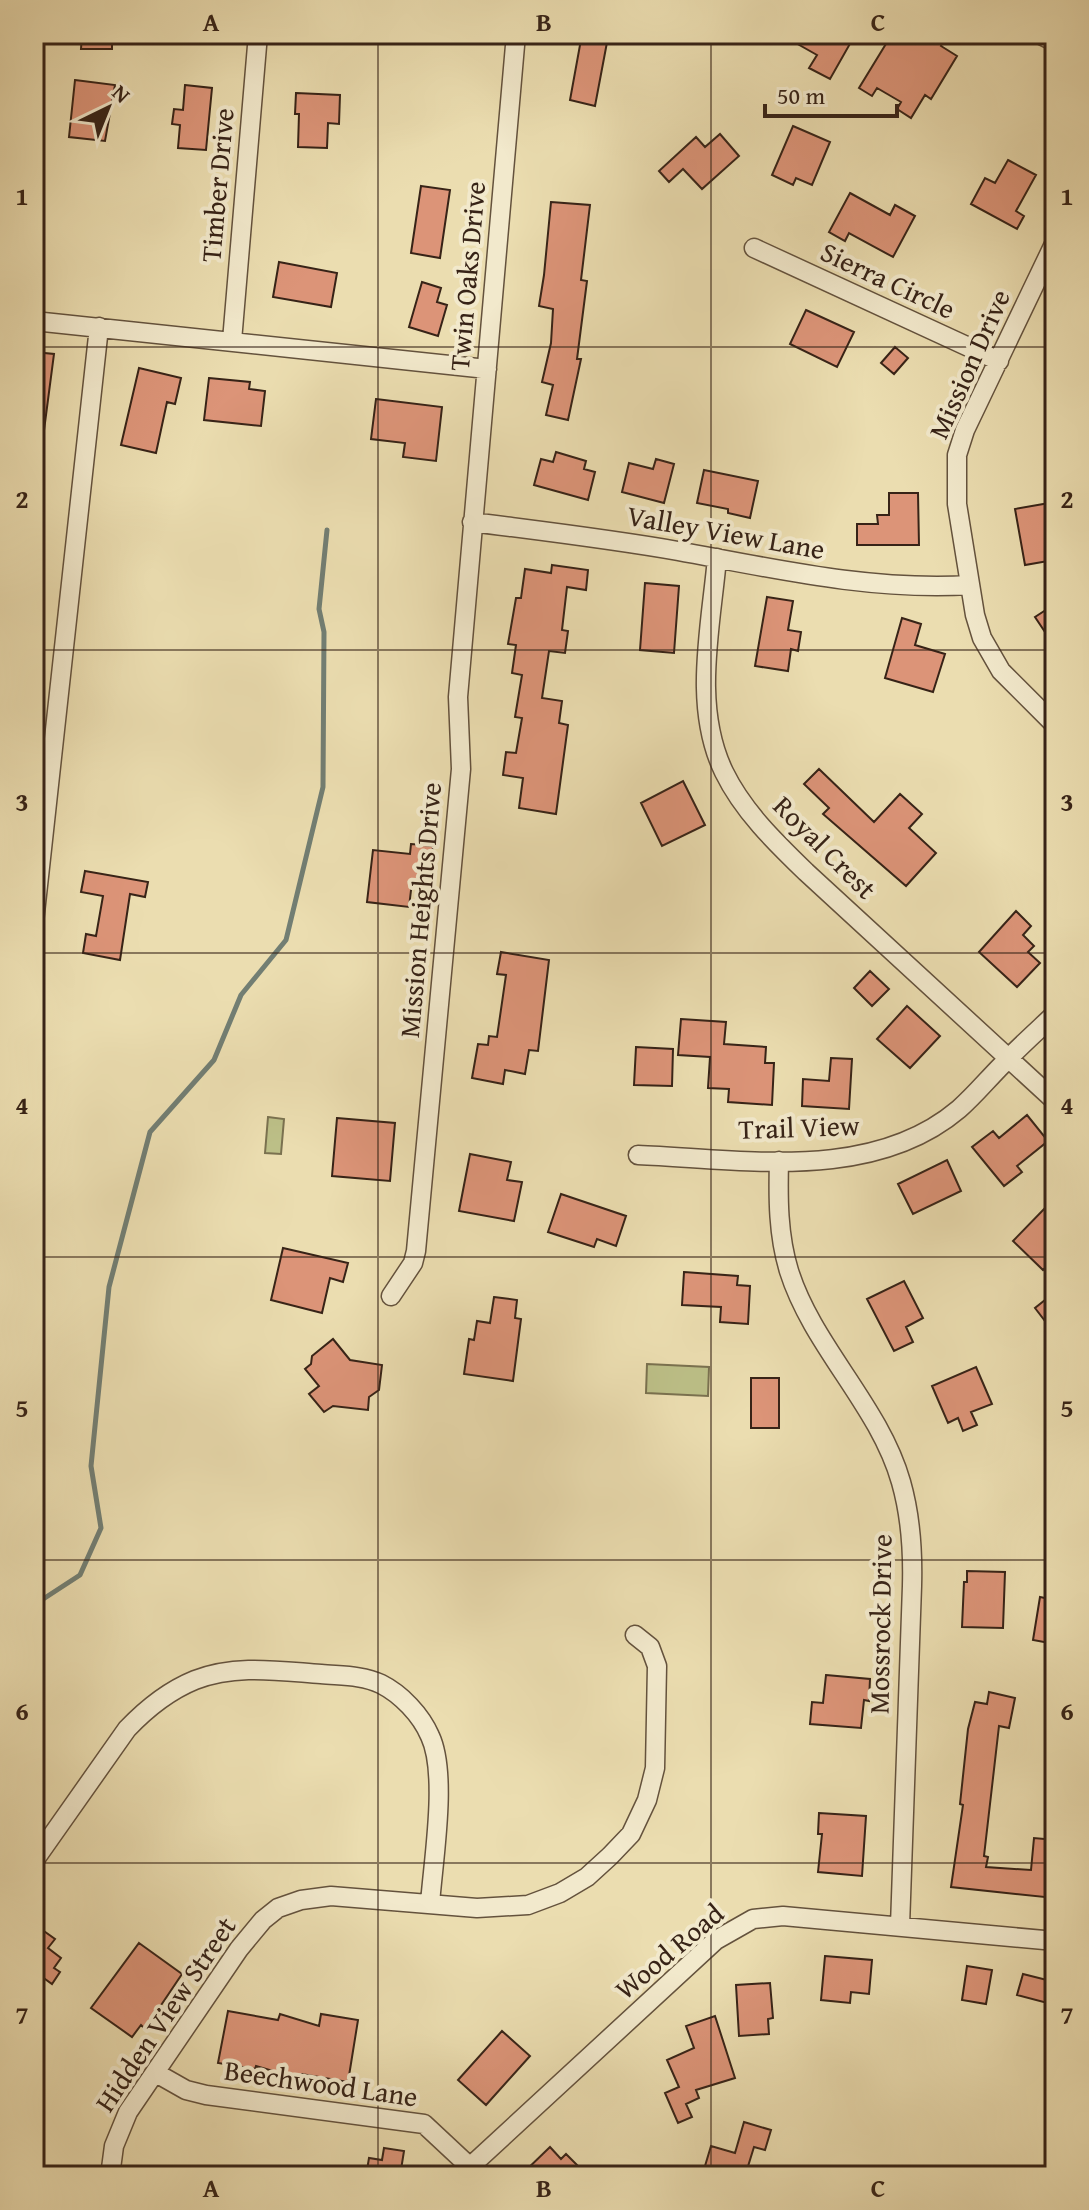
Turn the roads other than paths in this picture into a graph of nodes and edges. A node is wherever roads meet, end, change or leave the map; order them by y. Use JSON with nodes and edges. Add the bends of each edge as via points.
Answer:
{"nodes":[{"id":1,"x":258,"y":34,"type":"edge"},
{"id":2,"x":516,"y":34,"type":"edge"},
{"id":3,"x":1039,"y":34,"type":"edge"},
{"id":4,"x":1055,"y":42,"type":"edge"},
{"id":5,"x":1055,"y":242,"type":"edge"},
{"id":6,"x":754,"y":248,"type":"dead end"},
{"id":7,"x":34,"y":321,"type":"edge"},
{"id":8,"x":99,"y":327,"type":"junction"},
{"id":9,"x":232,"y":341,"type":"junction"},
{"id":10,"x":999,"y":361,"type":"junction"},
{"id":11,"x":487,"y":369,"type":"junction"},
{"id":12,"x":472,"y":522,"type":"junction"},
{"id":13,"x":717,"y":558,"type":"junction"},
{"id":14,"x":970,"y":585,"type":"junction"},
{"id":15,"x":1055,"y":725,"type":"edge"},
{"id":16,"x":34,"y":922,"type":"edge"},
{"id":17,"x":1055,"y":1014,"type":"edge"},
{"id":18,"x":1009,"y":1057,"type":"junction"},
{"id":19,"x":1055,"y":1101,"type":"edge"},
{"id":20,"x":638,"y":1155,"type":"dead end"},
{"id":21,"x":779,"y":1161,"type":"junction"},
{"id":22,"x":391,"y":1296,"type":"dead end"},
{"id":23,"x":635,"y":1635,"type":"dead end"},
{"id":24,"x":34,"y":1861,"type":"edge"},
{"id":25,"x":430,"y":1904,"type":"junction"},
{"id":26,"x":900,"y":1926,"type":"junction"},
{"id":27,"x":1055,"y":1941,"type":"edge"},
{"id":28,"x":156,"y":2073,"type":"junction"},
{"id":29,"x":465,"y":2171,"type":"edge"},
{"id":30,"x":110,"y":2176,"type":"edge"}],
"edges":[{"from":1,"to":9,"type":"street","name":"Timber Drive"},
{"from":2,"to":11,"type":"street","name":"Twin Oaks Drive"},
{"from":3,"to":4,"type":"street"},
{"from":5,"to":10,"type":"street","name":"Mission Drive"},
{"from":6,"to":10,"type":"street","name":"Sierra Circle"},
{"from":7,"to":8,"type":"street"},
{"from":8,"to":9,"type":"street"},
{"from":8,"to":16,"type":"street"},
{"from":9,"to":11,"type":"street"},
{"from":10,"to":14,"type":"street","name":"Mission Drive","via":[[957,455],[957,504]]},
{"from":11,"to":12,"type":"street","name":"Twin Oaks Drive"},
{"from":12,"to":13,"type":"street","name":"Valley View Lane"},
{"from":12,"to":22,"type":"street","name":"Mission Heights Drive","via":[[458,697],[461,769],[416,1251]]},
{"from":13,"to":14,"type":"street","name":"Valley View Lane","via":[[858,583]]},
{"from":13,"to":18,"type":"street","name":"Royal Crest","via":[[706,701],[719,759],[737,794],[806,872]]},
{"from":14,"to":15,"type":"street","name":"Mission Drive","via":[[991,654]]},
{"from":17,"to":18,"type":"street","name":"Trail View"},
{"from":18,"to":19,"type":"street","name":"Royal Crest"},
{"from":18,"to":21,"type":"street","name":"Trail View","via":[[959,1109],[897,1144],[844,1158]]},
{"from":20,"to":21,"type":"street","name":"Trail View"},
{"from":21,"to":26,"type":"street","name":"Mossrock Drive","via":[[780,1221],[790,1274],[888,1450],[909,1518],[913,1548]]},
{"from":23,"to":25,"type":"street","name":"Hidden View Street","via":[[650,1647],[657,1666],[657,1735],[647,1800],[631,1834],[587,1877],[528,1905]]},
{"from":24,"to":25,"type":"street","via":[[127,1729],[170,1692],[196,1679],[253,1669],[360,1677],[400,1697],[431,1736],[439,1779]]},
{"from":25,"to":28,"type":"street","name":"Hidden View Street","via":[[331,1896],[278,1908],[239,1949]]},
{"from":26,"to":27,"type":"street","name":"Wood Road"},
{"from":26,"to":29,"type":"street","name":"Wood Road","via":[[783,1916],[753,1919],[727,1931]]},
{"from":28,"to":29,"type":"street","name":"Beechwood Lane","via":[[206,2095],[424,2124]]},
{"from":28,"to":30,"type":"street","name":"Hidden View Street","via":[[119,2128]]}]}
